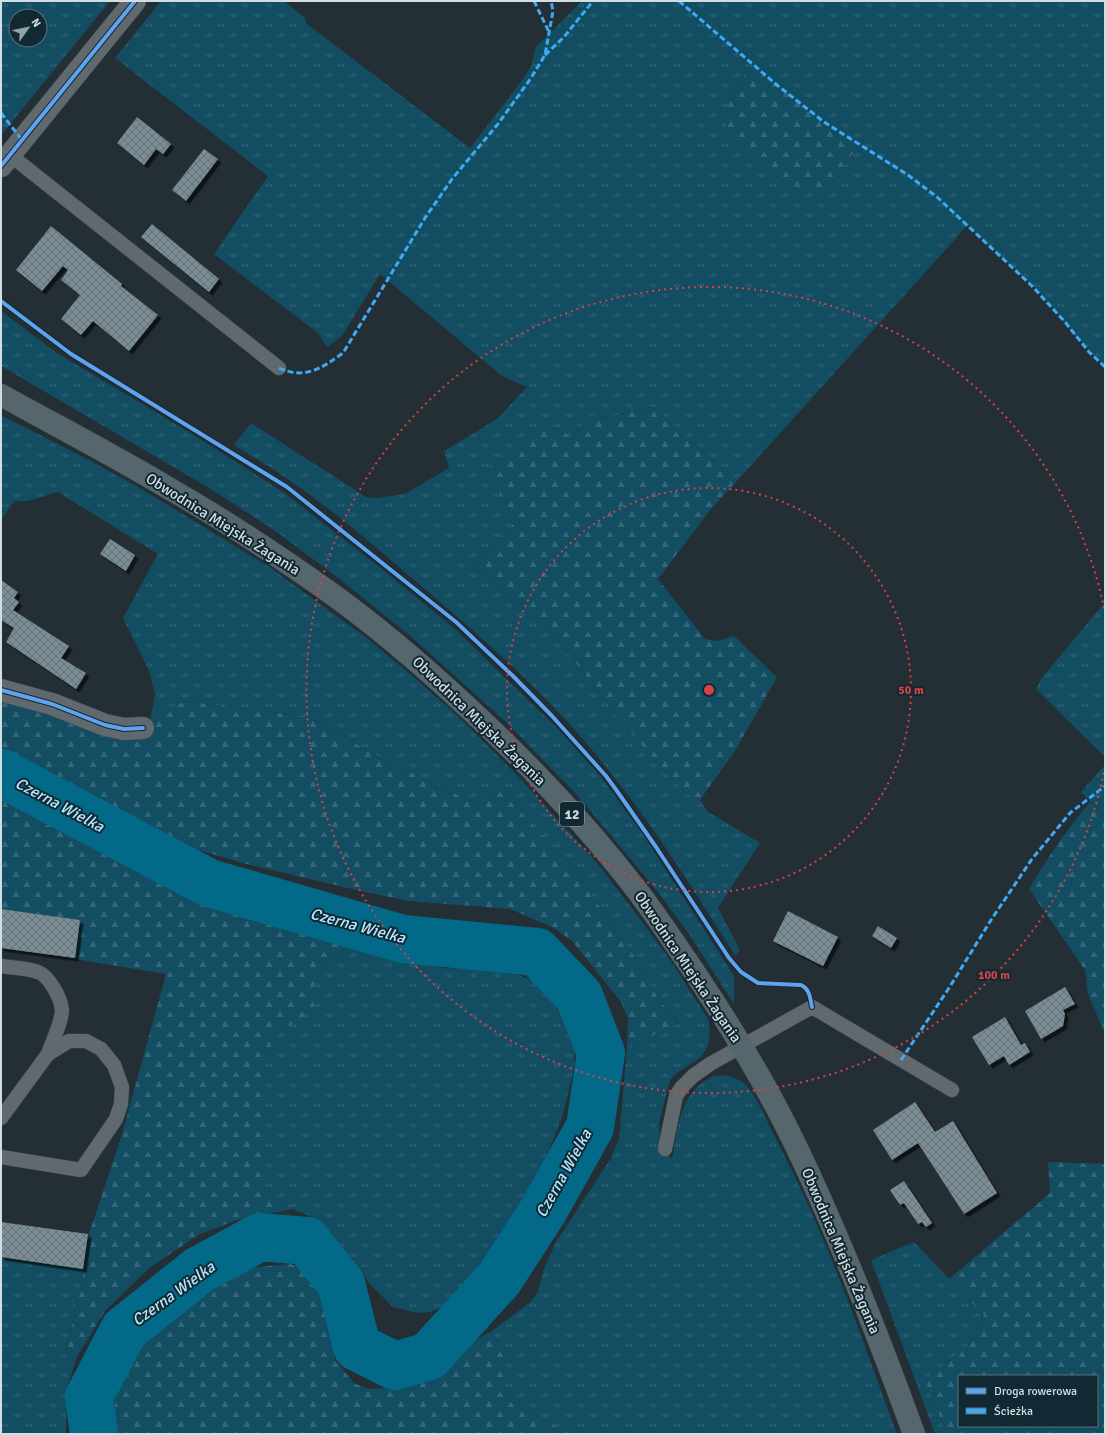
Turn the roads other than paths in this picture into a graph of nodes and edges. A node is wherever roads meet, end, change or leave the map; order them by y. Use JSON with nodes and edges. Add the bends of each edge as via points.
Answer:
{"nodes":[{"id":1,"x":135,"y":1,"type":"edge"},
{"id":2,"x":6,"y":161,"type":"edge"},
{"id":3,"x":279,"y":368,"type":"dead end"},
{"id":4,"x":1,"y":395,"type":"edge"},
{"id":5,"x":1,"y":690,"type":"edge"},
{"id":6,"x":143,"y":728,"type":"dead end"},
{"id":7,"x":1,"y":966,"type":"edge"},
{"id":8,"x":742,"y":1046,"type":"junction"},
{"id":9,"x":48,"y":1054,"type":"junction"},
{"id":10,"x":952,"y":1090,"type":"dead end"},
{"id":11,"x":1,"y":1118,"type":"edge"},
{"id":12,"x":665,"y":1149,"type":"dead end"},
{"id":13,"x":1,"y":1157,"type":"edge"},
{"id":14,"x":914,"y":1434,"type":"edge"}],
"edges":[{"from":1,"to":2,"type":"street"},
{"from":2,"to":3,"type":"lane"},
{"from":4,"to":8,"type":"main road","name":"Obwodnica Miejska Żagania","number":"12","via":[[169,488],[282,559],[382,632],[429,671],[509,746],[586,829],[638,892]]},
{"from":5,"to":6,"type":"street","via":[[52,704],[105,725],[124,729]]},
{"from":7,"to":9,"type":"lane","via":[[39,972],[55,988],[62,1009]]},
{"from":8,"to":10,"type":"lane","via":[[812,1007]]},
{"from":8,"to":12,"type":"lane","via":[[710,1064],[682,1087],[676,1096]]},
{"from":8,"to":14,"type":"main road","name":"Obwodnica Miejska Żagania","number":"12","via":[[794,1141],[840,1243]]},
{"from":9,"to":11,"type":"lane"},
{"from":9,"to":13,"type":"lane","via":[[69,1041],[86,1041],[101,1049],[114,1065],[122,1087],[121,1104],[116,1119],[81,1170]]}]}
